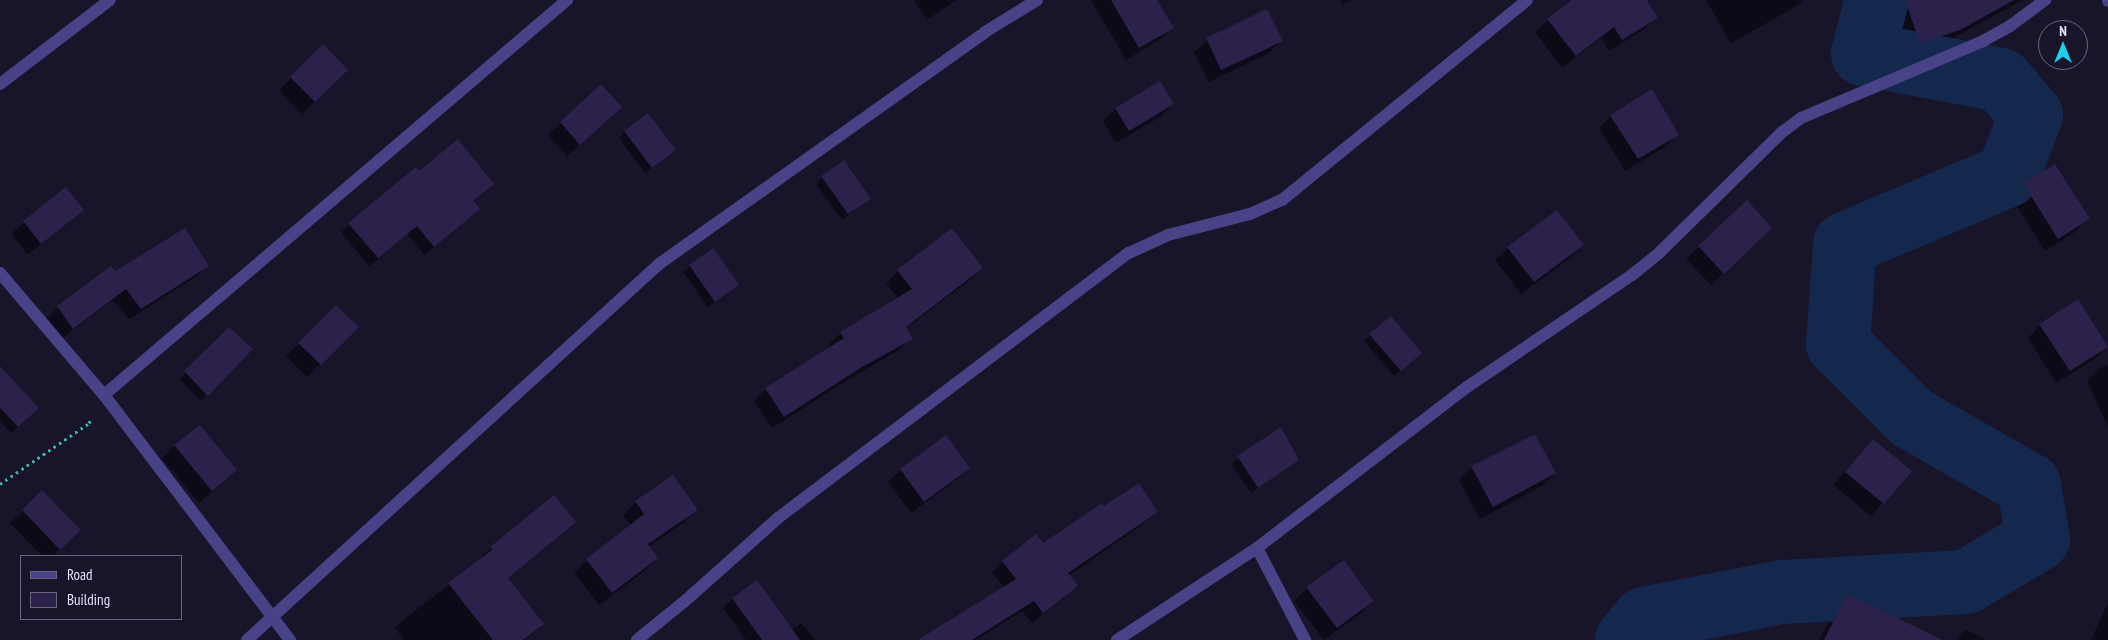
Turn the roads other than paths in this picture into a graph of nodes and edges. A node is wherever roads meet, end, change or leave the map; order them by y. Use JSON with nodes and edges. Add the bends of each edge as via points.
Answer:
{"nodes":[{"id":1,"x":110,"y":0,"type":"edge"},
{"id":2,"x":567,"y":0,"type":"edge"},
{"id":3,"x":1038,"y":0,"type":"edge"},
{"id":4,"x":1527,"y":0,"type":"edge"},
{"id":5,"x":2045,"y":0,"type":"edge"},
{"id":6,"x":0,"y":84,"type":"edge"},
{"id":7,"x":0,"y":273,"type":"edge"},
{"id":8,"x":104,"y":395,"type":"junction"},
{"id":9,"x":1257,"y":548,"type":"junction"},
{"id":10,"x":272,"y":616,"type":"junction"},
{"id":11,"x":246,"y":640,"type":"edge"},
{"id":12,"x":290,"y":640,"type":"edge"},
{"id":13,"x":637,"y":640,"type":"edge"},
{"id":14,"x":1117,"y":640,"type":"edge"},
{"id":15,"x":1305,"y":640,"type":"edge"}],
"edges":[{"from":1,"to":6,"type":"street"},
{"from":2,"to":8,"type":"street"},
{"from":3,"to":10,"type":"street","via":[[985,32],[659,264]]},
{"from":4,"to":13,"type":"street","via":[[1282,200],[1250,214],[1168,235],[1129,253],[778,518]]},
{"from":5,"to":9,"type":"street","via":[[1983,41],[1801,118],[1781,133],[1660,252],[1632,275],[1467,387]]},
{"from":7,"to":8,"type":"street"},
{"from":8,"to":10,"type":"street"},
{"from":9,"to":14,"type":"street"},
{"from":9,"to":15,"type":"street"},
{"from":10,"to":11,"type":"street"},
{"from":10,"to":12,"type":"street"}]}
